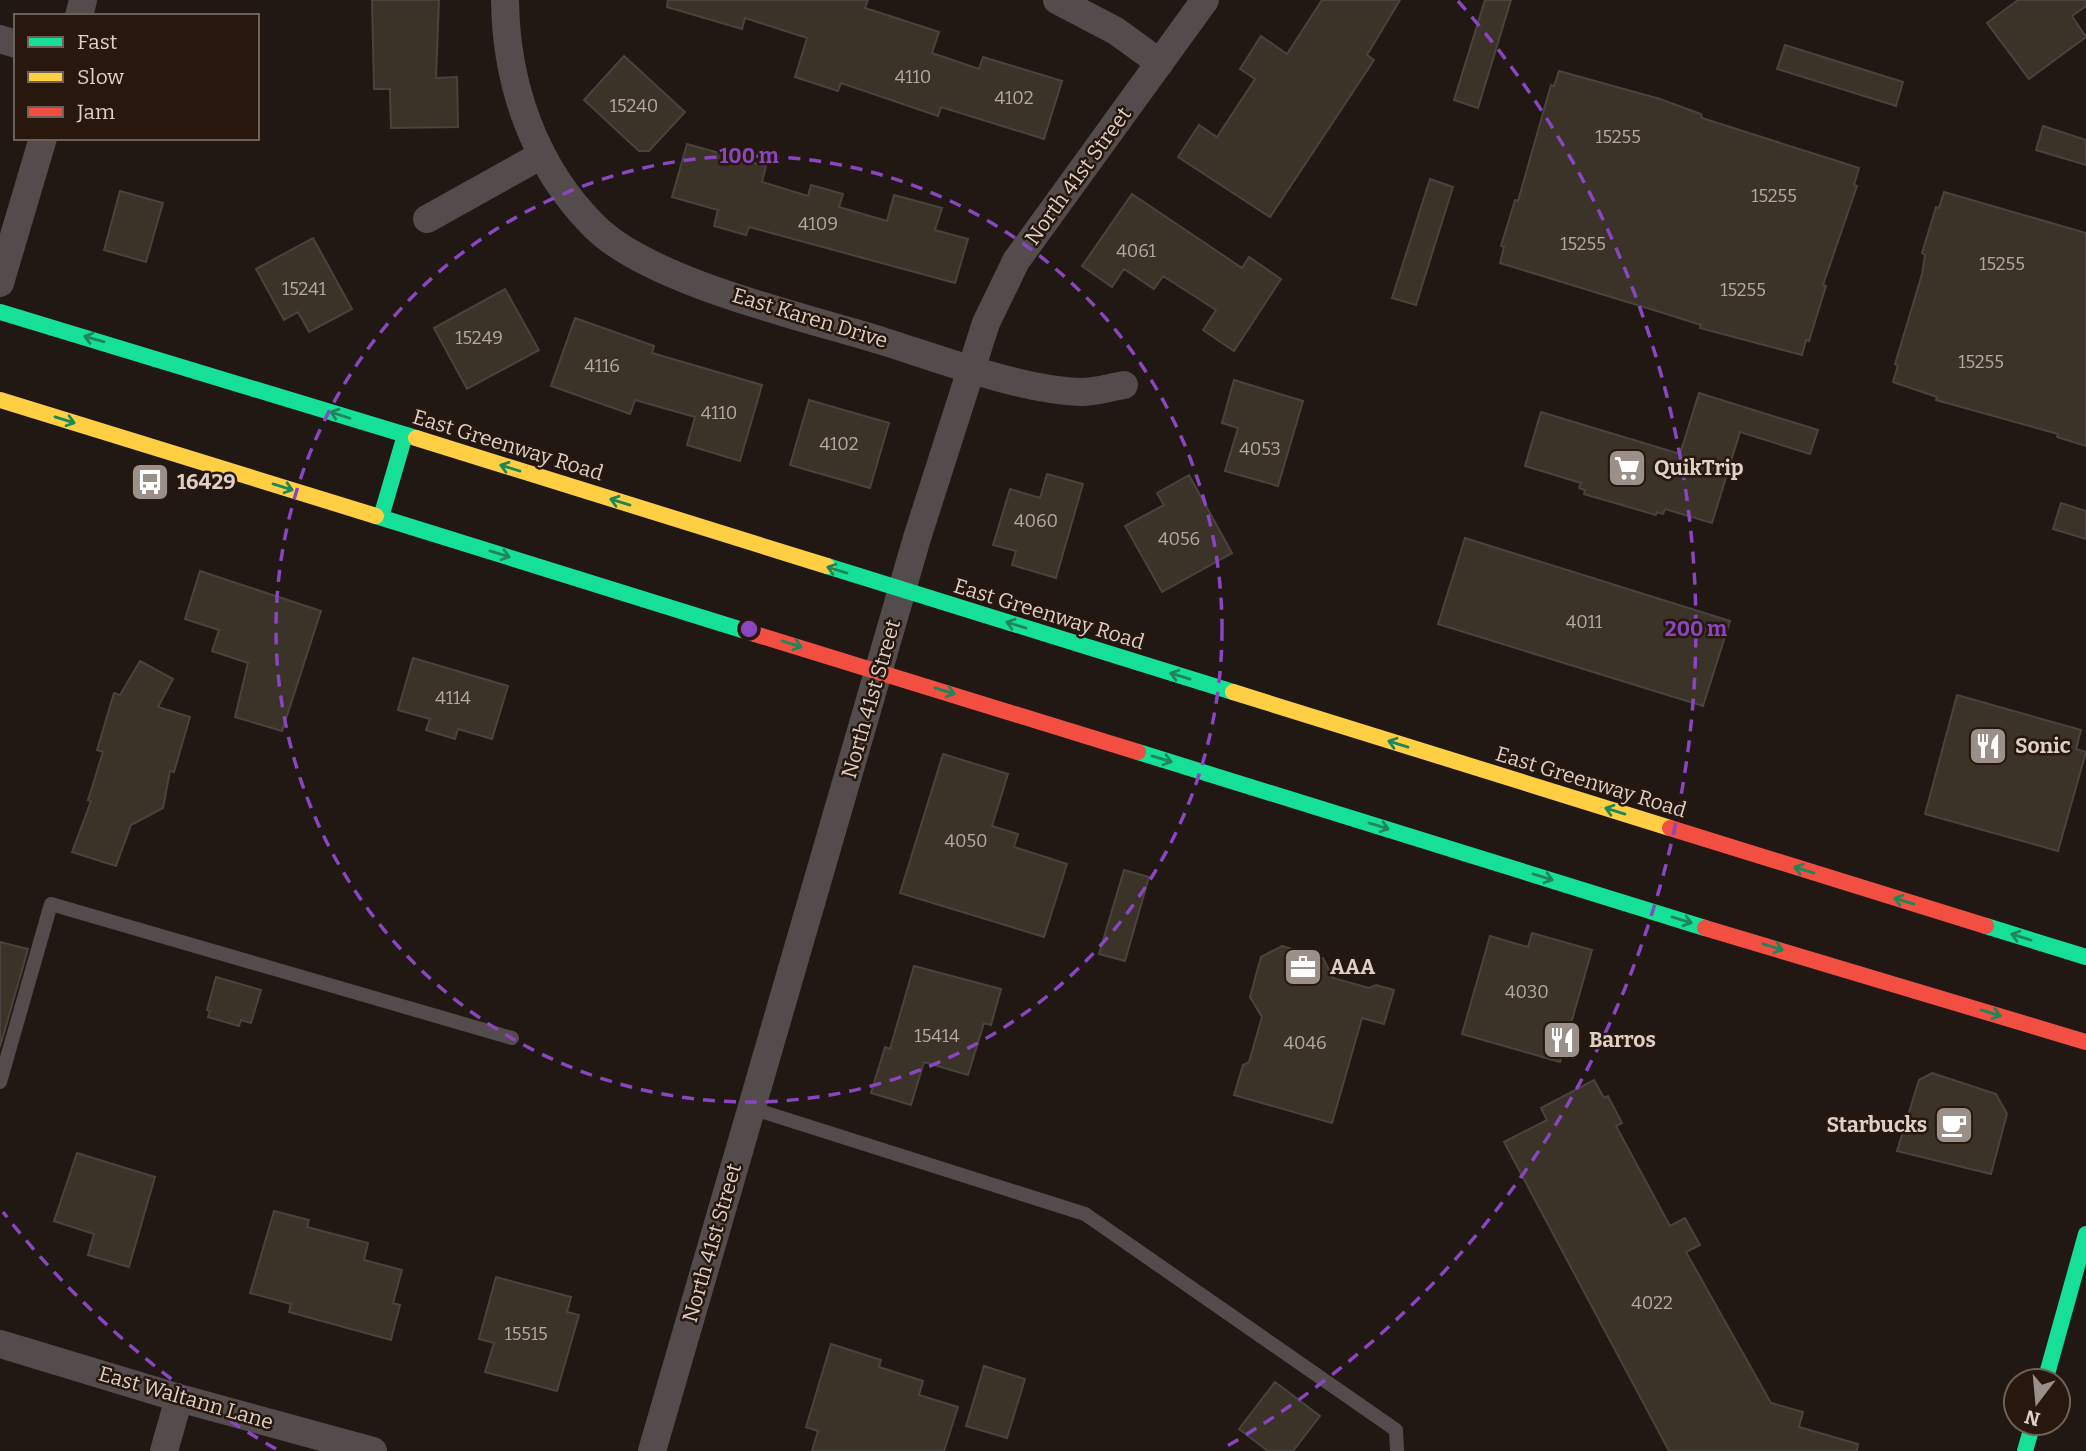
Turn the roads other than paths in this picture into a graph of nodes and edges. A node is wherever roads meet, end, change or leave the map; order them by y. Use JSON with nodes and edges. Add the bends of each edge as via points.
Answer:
{"nodes":[{"id":1,"x":505,"y":0,"type":"edge"},
{"id":2,"x":1057,"y":0,"type":"edge"},
{"id":3,"x":1205,"y":0,"type":"edge"},
{"id":4,"x":1160,"y":64,"type":"junction"},
{"id":5,"x":42,"y":140,"type":"edge"},
{"id":6,"x":540,"y":156,"type":"junction"},
{"id":7,"x":427,"y":219,"type":"dead end"},
{"id":8,"x":0,"y":283,"type":"edge"},
{"id":9,"x":0,"y":313,"type":"edge"},
{"id":10,"x":971,"y":368,"type":"junction"},
{"id":11,"x":1124,"y":385,"type":"dead end"},
{"id":12,"x":0,"y":400,"type":"edge"},
{"id":13,"x":405,"y":435,"type":"junction"},
{"id":14,"x":381,"y":517,"type":"junction"},
{"id":15,"x":902,"y":590,"type":"junction"},
{"id":16,"x":880,"y":671,"type":"junction"},
{"id":17,"x":2086,"y":957,"type":"edge"},
{"id":18,"x":512,"y":1038,"type":"dead end"},
{"id":19,"x":2086,"y":1042,"type":"edge"},
{"id":20,"x":0,"y":1082,"type":"edge"},
{"id":21,"x":751,"y":1108,"type":"junction"},
{"id":22,"x":2086,"y":1234,"type":"edge"},
{"id":23,"x":2083,"y":1257,"type":"edge"},
{"id":24,"x":0,"y":1343,"type":"edge"},
{"id":25,"x":2049,"y":1367,"type":"edge"},
{"id":26,"x":179,"y":1398,"type":"junction"},
{"id":27,"x":164,"y":1451,"type":"edge"},
{"id":28,"x":373,"y":1451,"type":"edge"},
{"id":29,"x":652,"y":1451,"type":"edge"},
{"id":30,"x":1396,"y":1451,"type":"edge"}],
"edges":[{"from":1,"to":6,"type":"street","name":"East Karen Drive","via":[[524,118]]},
{"from":2,"to":4,"type":"street","via":[[1116,31]]},
{"from":3,"to":4,"type":"street","name":"North 41st Street"},
{"from":4,"to":10,"type":"street","name":"North 41st Street","via":[[1016,261],[986,323]]},
{"from":5,"to":8,"type":"street"},
{"from":6,"to":7,"type":"street"},
{"from":6,"to":10,"type":"street","name":"East Karen Drive","via":[[596,228],[642,259],[699,284]]},
{"from":13,"to":9,"type":"main road","name":"East Greenway Road","one_way":true},
{"from":10,"to":11,"type":"street","name":"East Karen Drive","via":[[1013,381],[1083,392]]},
{"from":10,"to":15,"type":"street","name":"North 41st Street"},
{"from":12,"to":14,"type":"main road","one_way":true},
{"from":13,"to":14,"type":"main road"},
{"from":15,"to":13,"type":"main road","name":"East Greenway Road","one_way":true},
{"from":14,"to":16,"type":"main road","one_way":true},
{"from":15,"to":16,"type":"street","name":"North 41st Street"},
{"from":17,"to":15,"type":"main road","name":"East Greenway Road","one_way":true},
{"from":16,"to":19,"type":"main road","one_way":true},
{"from":16,"to":21,"type":"street","name":"North 41st Street"},
{"from":18,"to":20,"type":"lane","via":[[51,904]]},
{"from":21,"to":29,"type":"street","name":"North 41st Street"},
{"from":21,"to":30,"type":"lane","via":[[1085,1214],[1396,1430]]},
{"from":22,"to":23,"type":"main road"},
{"from":23,"to":25,"type":"main road"},
{"from":24,"to":26,"type":"street","name":"East Waltann Lane"},
{"from":26,"to":27,"type":"street"},
{"from":26,"to":28,"type":"street","name":"East Waltann Lane"}]}
